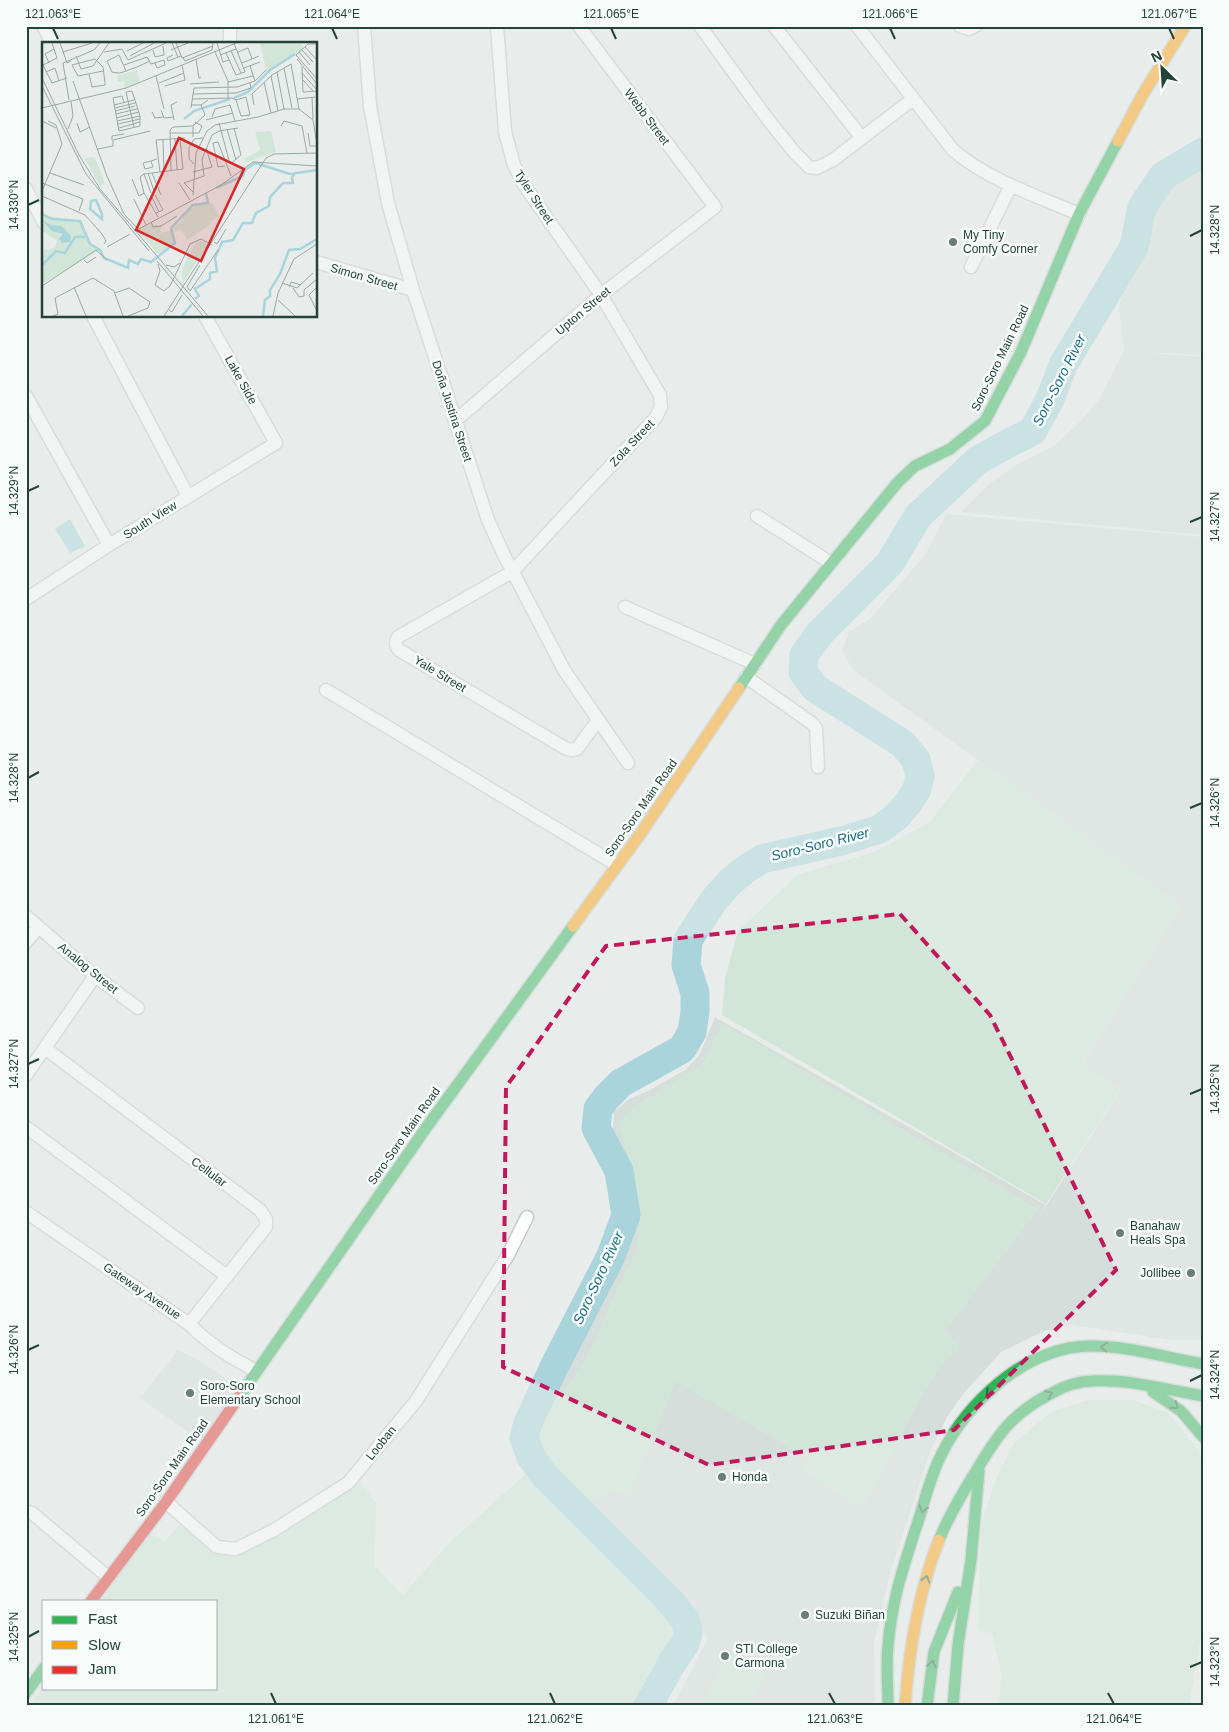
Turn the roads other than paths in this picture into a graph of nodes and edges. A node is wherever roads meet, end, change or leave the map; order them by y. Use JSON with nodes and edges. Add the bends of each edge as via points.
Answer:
{"nodes":[{"id":1,"x":43,"y":26,"type":"edge"},
{"id":2,"x":230,"y":26,"type":"edge"},
{"id":3,"x":364,"y":26,"type":"edge"},
{"id":4,"x":496,"y":26,"type":"edge"},
{"id":5,"x":579,"y":26,"type":"edge"},
{"id":6,"x":700,"y":26,"type":"edge"},
{"id":7,"x":774,"y":26,"type":"edge"},
{"id":8,"x":858,"y":26,"type":"edge"},
{"id":9,"x":1185,"y":26,"type":"edge"},
{"id":10,"x":52,"y":42,"type":"edge"},
{"id":11,"x":230,"y":42,"type":"edge"},
{"id":12,"x":912,"y":99,"type":"junction"},
{"id":13,"x":862,"y":138,"type":"junction"},
{"id":14,"x":1011,"y":185,"type":"junction"},
{"id":15,"x":26,"y":190,"type":"edge"},
{"id":16,"x":715,"y":207,"type":"joint"},
{"id":17,"x":1079,"y":214,"type":"junction"},
{"id":18,"x":42,"y":219,"type":"edge"},
{"id":19,"x":318,"y":263,"type":"edge"},
{"id":20,"x":971,"y":267,"type":"dead end"},
{"id":21,"x":412,"y":290,"type":"junction"},
{"id":22,"x":601,"y":295,"type":"junction"},
{"id":23,"x":94,"y":318,"type":"edge"},
{"id":24,"x":207,"y":318,"type":"edge"},
{"id":25,"x":26,"y":396,"type":"edge"},
{"id":26,"x":455,"y":421,"type":"junction"},
{"id":27,"x":276,"y":443,"type":"joint"},
{"id":28,"x":188,"y":496,"type":"junction"},
{"id":29,"x":757,"y":516,"type":"dead end"},
{"id":30,"x":109,"y":546,"type":"junction"},
{"id":31,"x":831,"y":563,"type":"junction"},
{"id":32,"x":512,"y":572,"type":"junction"},
{"id":33,"x":26,"y":599,"type":"edge"},
{"id":34,"x":625,"y":607,"type":"dead end"},
{"id":35,"x":755,"y":664,"type":"junction"},
{"id":36,"x":746,"y":677,"type":"junction"},
{"id":37,"x":326,"y":690,"type":"dead end"},
{"id":38,"x":598,"y":720,"type":"junction"},
{"id":39,"x":628,"y":763,"type":"dead end"},
{"id":40,"x":818,"y":767,"type":"dead end"},
{"id":41,"x":617,"y":865,"type":"junction"},
{"id":42,"x":26,"y":916,"type":"edge"},
{"id":43,"x":38,"y":928,"type":"junction"},
{"id":44,"x":26,"y":942,"type":"edge"},
{"id":45,"x":96,"y":976,"type":"junction"},
{"id":46,"x":138,"y":1008,"type":"dead end"},
{"id":47,"x":46,"y":1049,"type":"junction"},
{"id":48,"x":26,"y":1075,"type":"edge"},
{"id":49,"x":26,"y":1127,"type":"edge"},
{"id":50,"x":26,"y":1212,"type":"edge"},
{"id":51,"x":527,"y":1217,"type":"dead end"},
{"id":52,"x":227,"y":1276,"type":"junction"},
{"id":53,"x":189,"y":1324,"type":"junction"},
{"id":54,"x":1203,"y":1354,"type":"edge"},
{"id":55,"x":1180,"y":1360,"type":"junction"},
{"id":56,"x":1203,"y":1364,"type":"edge"},
{"id":57,"x":256,"y":1371,"type":"junction"},
{"id":58,"x":1139,"y":1385,"type":"junction"},
{"id":59,"x":1203,"y":1396,"type":"edge"},
{"id":60,"x":1203,"y":1437,"type":"edge"},
{"id":61,"x":980,"y":1464,"type":"junction"},
{"id":62,"x":166,"y":1502,"type":"junction"},
{"id":63,"x":26,"y":1511,"type":"edge"},
{"id":64,"x":971,"y":1560,"type":"junction"},
{"id":65,"x":108,"y":1577,"type":"junction"},
{"id":66,"x":92,"y":1600,"type":"edge"},
{"id":67,"x":42,"y":1671,"type":"edge"},
{"id":68,"x":26,"y":1693,"type":"edge"},
{"id":69,"x":888,"y":1706,"type":"edge"},
{"id":70,"x":905,"y":1706,"type":"edge"},
{"id":71,"x":927,"y":1706,"type":"edge"},
{"id":72,"x":953,"y":1706,"type":"edge"}],
"edges":[{"from":1,"to":10,"type":"street"},
{"from":2,"to":11,"type":"street"},
{"from":3,"to":21,"type":"street","name":"Doña Justina Street","via":[[370,106],[378,152]]},
{"from":4,"to":22,"type":"street","name":"Tyler Street","via":[[505,132],[514,165],[524,185]]},
{"from":5,"to":16,"type":"street","name":"Webb Street"},
{"from":6,"to":13,"type":"street","via":[[769,121],[809,167],[817,168]]},
{"from":7,"to":13,"type":"street"},
{"from":8,"to":12,"type":"street"},
{"from":9,"to":17,"type":"main road","name":"Soro-Soro Main Road","via":[[1143,94]]},
{"from":12,"to":13,"type":"street"},
{"from":12,"to":14,"type":"street","via":[[953,150]]},
{"from":14,"to":17,"type":"street"},
{"from":14,"to":20,"type":"street"},
{"from":15,"to":18,"type":"street"},
{"from":16,"to":22,"type":"street","name":"Upton Street"},
{"from":17,"to":31,"type":"main road","name":"Soro-Soro Main Road","via":[[1021,352],[984,421],[950,449],[915,466]]},
{"from":19,"to":21,"type":"street","name":"Simon Street"},
{"from":21,"to":26,"type":"street","name":"Doña Justina Street"},
{"from":22,"to":26,"type":"street","name":"Upton Street"},
{"from":22,"to":32,"type":"street","name":"Zola Street","via":[[660,395],[661,406],[656,417]]},
{"from":23,"to":28,"type":"street"},
{"from":24,"to":27,"type":"street","name":"Lake Side"},
{"from":25,"to":30,"type":"street"},
{"from":26,"to":32,"type":"street","name":"Doña Justina Street","via":[[488,520]]},
{"from":27,"to":28,"type":"street","name":"South View"},
{"from":28,"to":30,"type":"street","name":"South View"},
{"from":29,"to":31,"type":"street"},
{"from":30,"to":33,"type":"street","name":"South View"},
{"from":31,"to":35,"type":"main road","name":"Soro-Soro Main Road","via":[[781,625]]},
{"from":32,"to":38,"type":"street","name":"Doña Justina Street","via":[[564,670]]},
{"from":32,"to":38,"type":"street","name":"Yale Street","via":[[398,637],[396,646],[565,748],[576,749]]},
{"from":34,"to":35,"type":"street"},
{"from":35,"to":36,"type":"main road","name":"Soro-Soro Main Road"},
{"from":36,"to":40,"type":"street","via":[[813,724],[816,728]]},
{"from":36,"to":41,"type":"main road","name":"Soro-Soro Main Road"},
{"from":37,"to":41,"type":"street"},
{"from":38,"to":39,"type":"street","name":"Doña Justina Street"},
{"from":41,"to":57,"type":"main road","name":"Soro-Soro Main Road","via":[[426,1128]]},
{"from":42,"to":43,"type":"street","name":"Analog Street"},
{"from":43,"to":44,"type":"street"},
{"from":43,"to":45,"type":"street","name":"Analog Street"},
{"from":45,"to":46,"type":"street","name":"Analog Street"},
{"from":45,"to":47,"type":"street"},
{"from":47,"to":48,"type":"street"},
{"from":47,"to":52,"type":"street","name":"Cellular","via":[[260,1210],[266,1219],[266,1227]]},
{"from":49,"to":52,"type":"street"},
{"from":50,"to":53,"type":"street","name":"Gateway Avenue"},
{"from":51,"to":62,"type":"street","name":"Looban","via":[[508,1255],[416,1401],[348,1483],[274,1530],[236,1549],[217,1547]]},
{"from":52,"to":53,"type":"street","name":"Cellular"},
{"from":53,"to":57,"type":"street","name":"Gateway Avenue","via":[[230,1358]]},
{"from":54,"to":55,"type":"main road"},
{"from":55,"to":56,"type":"main road"},
{"from":55,"to":69,"type":"main road","one_way":true,"via":[[1117,1349],[1070,1348],[1027,1363],[982,1400],[938,1462],[901,1575],[889,1639]]},
{"from":57,"to":62,"type":"main road","name":"Soro-Soro Main Road"},
{"from":58,"to":59,"type":"main road"},
{"from":58,"to":60,"type":"main road","one_way":true,"via":[[1174,1405],[1191,1420]]},
{"from":61,"to":58,"type":"main road","one_way":true,"via":[[996,1436],[1038,1399],[1067,1385],[1089,1381]]},
{"from":61,"to":64,"type":"main road"},
{"from":70,"to":61,"type":"main road","one_way":true,"via":[[911,1639],[928,1574],[946,1524]]},
{"from":62,"to":65,"type":"main road","name":"Soro-Soro Main Road"},
{"from":63,"to":65,"type":"street"},
{"from":71,"to":64,"type":"main road","one_way":true,"via":[[934,1652]]},
{"from":64,"to":72,"type":"main road","via":[[958,1645]]},
{"from":65,"to":66,"type":"main road","name":"Soro-Soro Main Road"},
{"from":67,"to":68,"type":"main road"}]}
